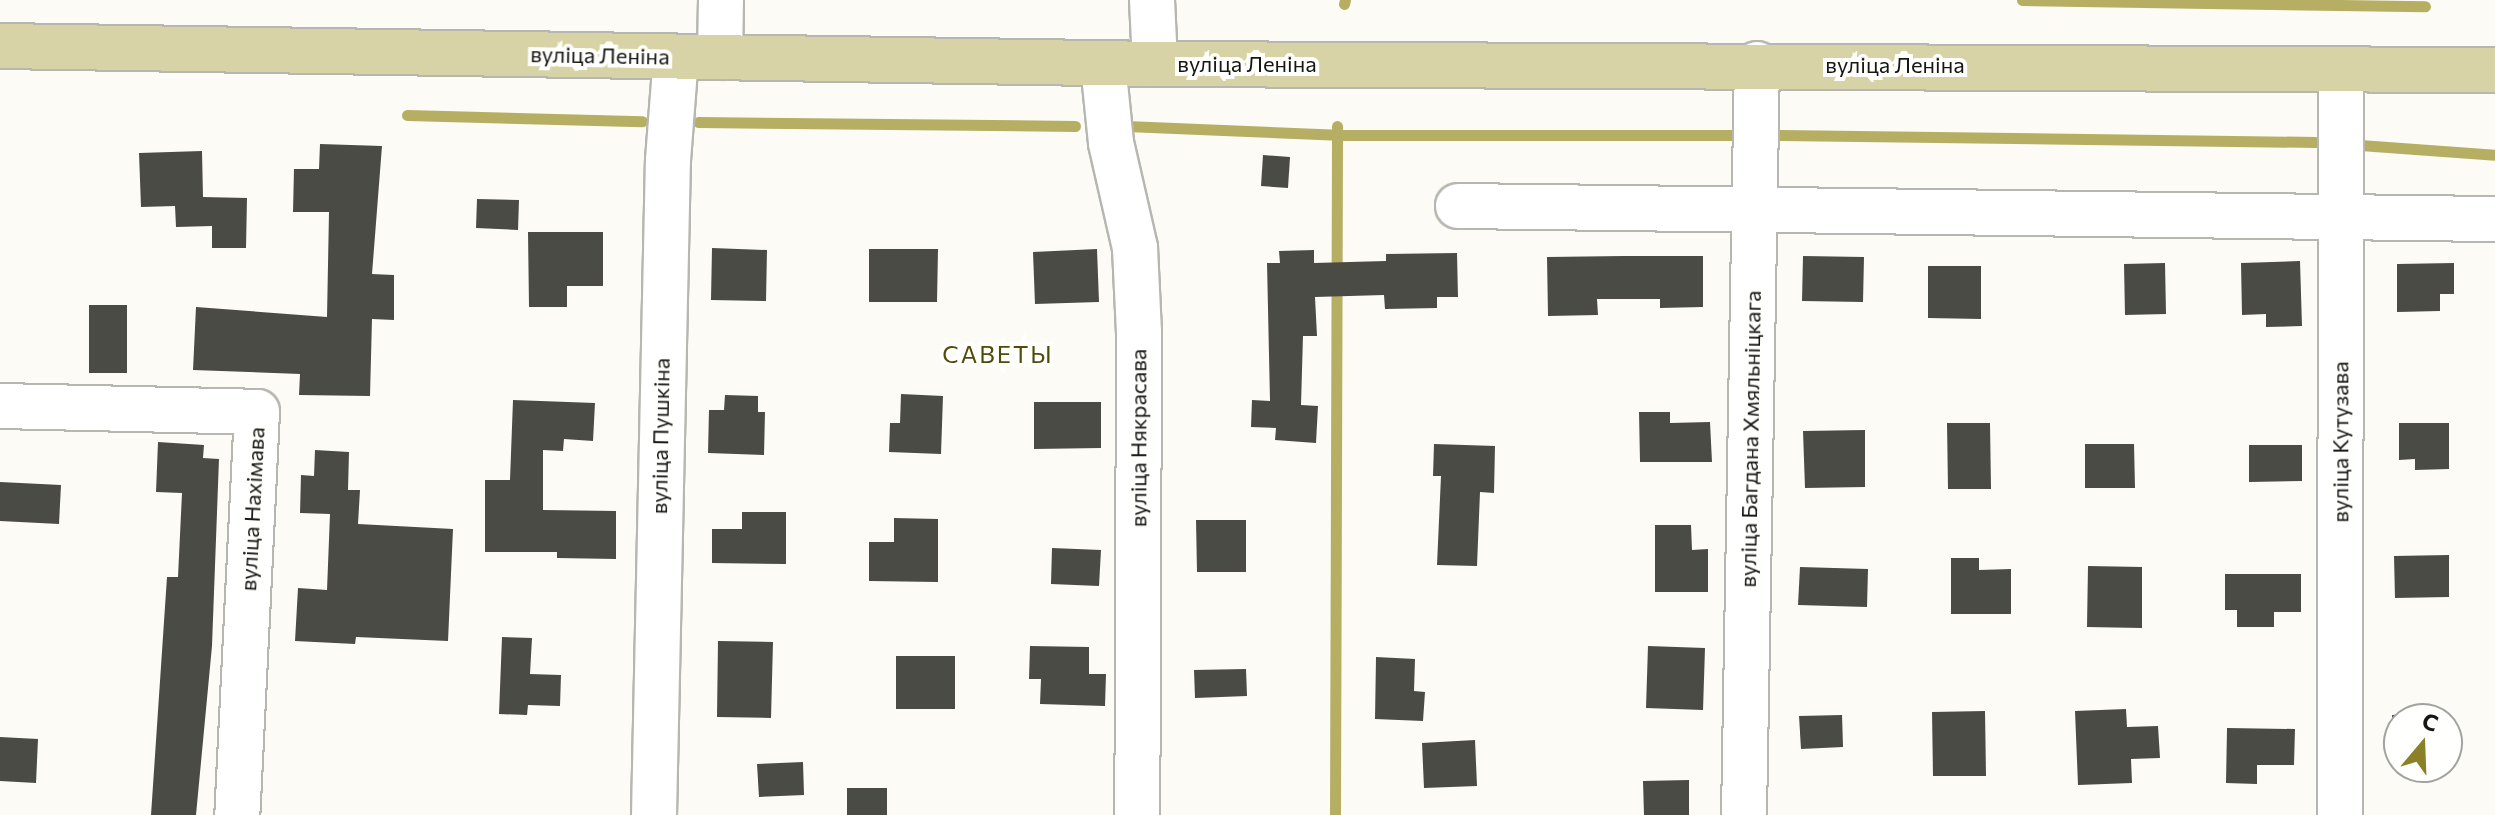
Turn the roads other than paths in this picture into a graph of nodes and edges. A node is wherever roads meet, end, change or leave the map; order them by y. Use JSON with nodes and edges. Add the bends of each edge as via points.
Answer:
{"nodes":[{"id":1,"x":721,"y":0,"type":"edge"},
{"id":2,"x":1152,"y":0,"type":"edge"},
{"id":3,"x":0,"y":46,"type":"edge"},
{"id":4,"x":676,"y":57,"type":"junction"},
{"id":5,"x":720,"y":57,"type":"junction"},
{"id":6,"x":1103,"y":64,"type":"junction"},
{"id":7,"x":1155,"y":64,"type":"junction"},
{"id":8,"x":1757,"y":64,"type":"junction"},
{"id":9,"x":2341,"y":69,"type":"junction"},
{"id":10,"x":2495,"y":70,"type":"edge"},
{"id":11,"x":1458,"y":206,"type":"dead end"},
{"id":12,"x":1752,"y":210,"type":"junction"},
{"id":13,"x":2339,"y":217,"type":"junction"},
{"id":14,"x":2495,"y":219,"type":"edge"},
{"id":15,"x":0,"y":406,"type":"edge"},
{"id":16,"x":237,"y":815,"type":"edge"},
{"id":17,"x":654,"y":815,"type":"edge"},
{"id":18,"x":1137,"y":815,"type":"edge"},
{"id":19,"x":1744,"y":815,"type":"edge"},
{"id":20,"x":2340,"y":815,"type":"edge"}],
"edges":[{"from":1,"to":5,"type":"street"},
{"from":2,"to":7,"type":"street"},
{"from":3,"to":4,"type":"main road","name":"вуліца Леніна"},
{"from":4,"to":5,"type":"main road","name":"вуліца Леніна"},
{"from":4,"to":17,"type":"street","name":"вуліца Пушкіна","via":[[663,335]]},
{"from":5,"to":6,"type":"main road","name":"вуліца Леніна"},
{"from":6,"to":7,"type":"main road","name":"вуліца Леніна"},
{"from":6,"to":18,"type":"street","name":"вуліца Някрасава","via":[[1111,143],[1135,248],[1139,332]]},
{"from":7,"to":8,"type":"main road","name":"вуліца Леніна"},
{"from":8,"to":9,"type":"main road","name":"вуліца Леніна"},
{"from":8,"to":12,"type":"street","name":"вуліца Багдана Хмяльніцкага"},
{"from":9,"to":10,"type":"main road","name":"вуліца Леніна"},
{"from":9,"to":13,"type":"street","name":"вуліца Кутузава"},
{"from":11,"to":12,"type":"street"},
{"from":12,"to":13,"type":"street"},
{"from":12,"to":19,"type":"street","name":"вуліца Багдана Хмяльніцкага"},
{"from":13,"to":14,"type":"street"},
{"from":13,"to":20,"type":"street","name":"вуліца Кутузава"},
{"from":15,"to":16,"type":"street","name":"вуліца Нахімава","via":[[257,412]]}]}
